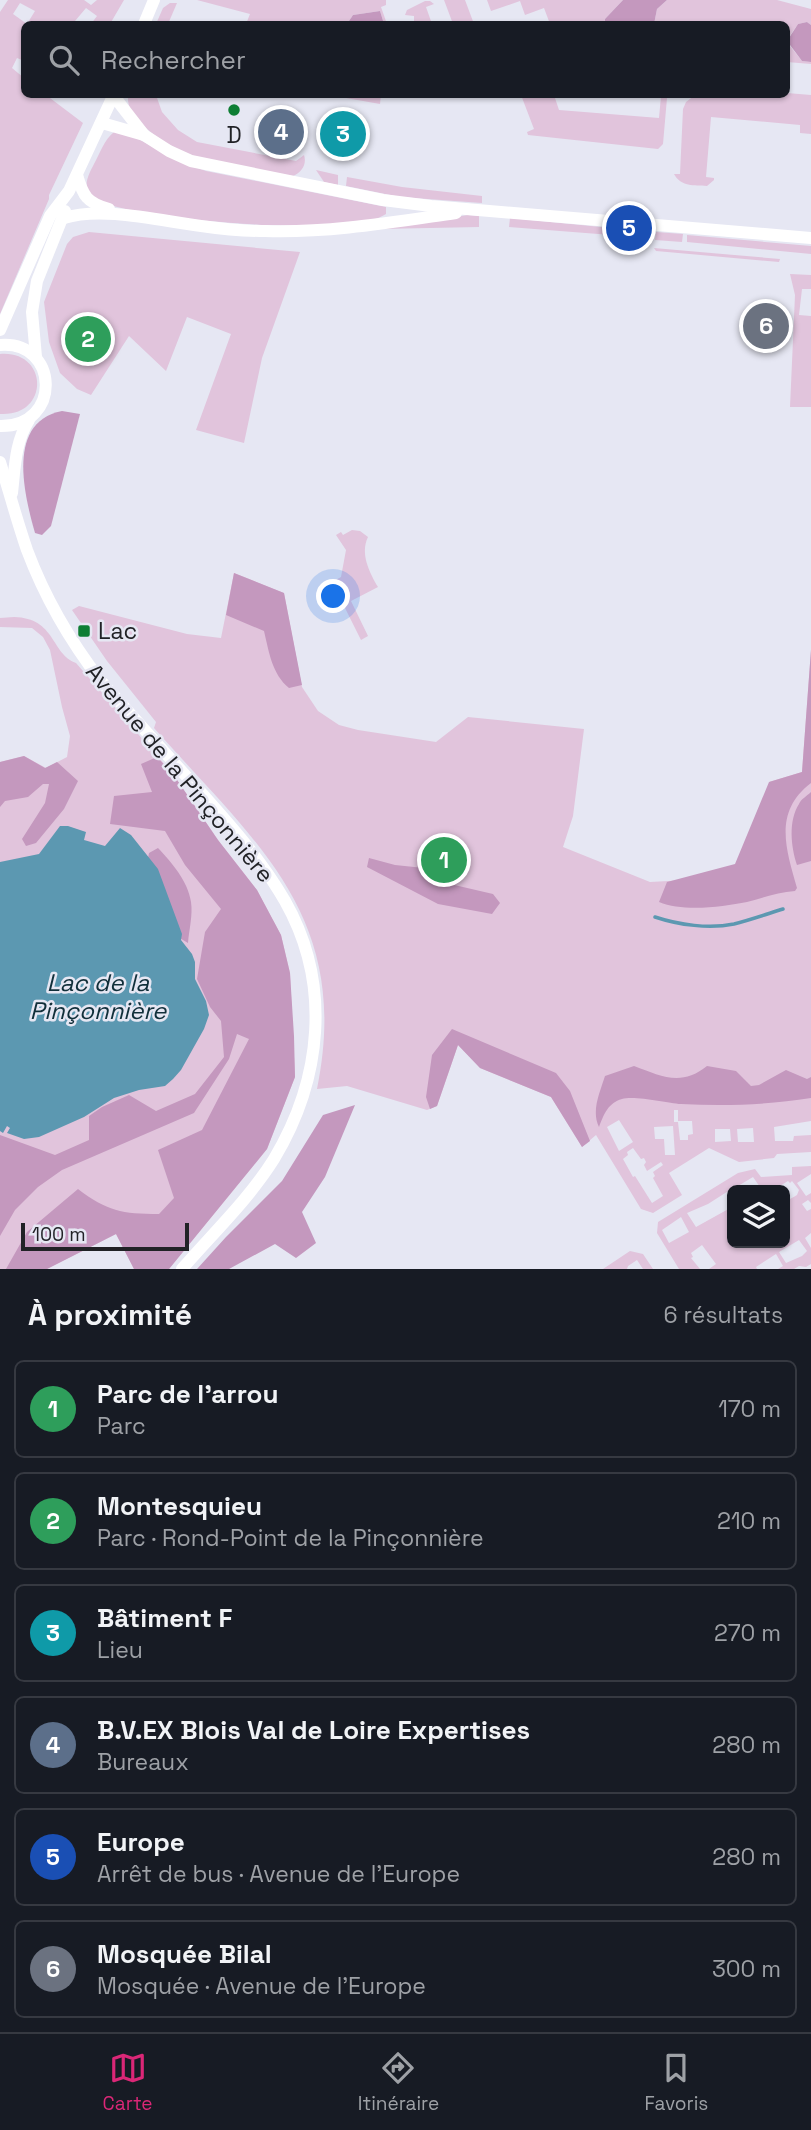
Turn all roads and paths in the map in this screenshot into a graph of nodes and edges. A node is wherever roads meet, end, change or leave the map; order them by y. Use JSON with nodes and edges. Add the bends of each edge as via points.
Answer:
{"nodes":[{"id":1,"x":154,"y":0,"type":"edge"},
{"id":2,"x":145,"y":21,"type":"edge"},
{"id":3,"x":112,"y":98,"type":"edge"},
{"id":4,"x":115,"y":98,"type":"edge"},
{"id":5,"x":102,"y":122,"type":"junction"},
{"id":6,"x":144,"y":135,"type":"junction"},
{"id":7,"x":77,"y":175,"type":"junction"},
{"id":8,"x":69,"y":191,"type":"junction"},
{"id":9,"x":387,"y":200,"type":"junction"},
{"id":10,"x":485,"y":210,"type":"junction"},
{"id":11,"x":134,"y":216,"type":"junction"},
{"id":12,"x":64,"y":218,"type":"junction"},
{"id":13,"x":387,"y":223,"type":"junction"},
{"id":14,"x":811,"y":238,"type":"edge"},
{"id":15,"x":0,"y":330,"type":"edge"},
{"id":16,"x":0,"y":345,"type":"edge"},
{"id":17,"x":36,"y":357,"type":"junction"},
{"id":18,"x":30,"y":418,"type":"junction"},
{"id":19,"x":0,"y":426,"type":"edge"},
{"id":20,"x":0,"y":462,"type":"edge"},
{"id":21,"x":11,"y":497,"type":"junction"},
{"id":22,"x":182,"y":1269,"type":"edge"}],
"edges":[{"from":1,"to":2,"type":"main road"},
{"from":3,"to":5,"type":"main road"},
{"from":4,"to":6,"type":"main road"},
{"from":5,"to":6,"type":"main road"},
{"from":5,"to":7,"type":"main road"},
{"from":6,"to":9,"type":"main road","via":[[191,162]]},
{"from":7,"to":8,"type":"main road"},
{"from":7,"to":11,"type":"main road","via":[[83,195],[96,206]]},
{"from":8,"to":12,"type":"main road","name":"Avenue de la Pinçonnière"},
{"from":8,"to":15,"type":"main road","via":[[50,216]]},
{"from":9,"to":10,"type":"main road"},
{"from":9,"to":13,"type":"main road","via":[[398,210]]},
{"from":10,"to":13,"type":"main road"},
{"from":10,"to":14,"type":"main road"},
{"from":11,"to":12,"type":"main road","via":[[90,213]]},
{"from":11,"to":13,"type":"main road","via":[[265,231]]},
{"from":12,"to":17,"type":"main road","name":"Avenue de la Pinçonnière","via":[[37,281],[33,312]]},
{"from":16,"to":17,"type":"main road","via":[[24,348]]},
{"from":17,"to":18,"type":"main road","name":"Avenue de la Pinçonnière","via":[[47,382],[39,409]]},
{"from":18,"to":19,"type":"main road"},
{"from":18,"to":21,"type":"main road","name":"Avenue de la Pinçonnière","via":[[21,432]]},
{"from":20,"to":21,"type":"main road","name":"Avenue de la Pinçonnière"},
{"from":21,"to":22,"type":"main road","name":"Avenue de la Pinçonnière","via":[[27,549],[60,621],[101,681],[254,853],[286,903],[308,957],[317,1016],[316,1045],[302,1102],[273,1161]]}]}
